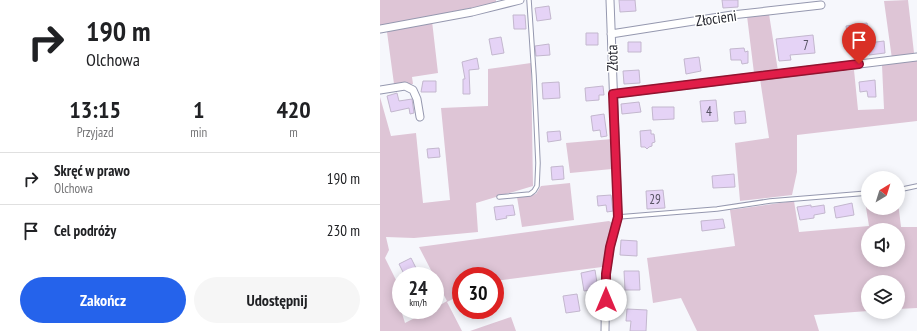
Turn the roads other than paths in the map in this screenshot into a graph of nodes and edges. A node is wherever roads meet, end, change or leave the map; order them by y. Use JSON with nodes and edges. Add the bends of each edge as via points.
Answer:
{"nodes":[{"id":1,"x":520,"y":0,"type":"edge"},
{"id":2,"x":529,"y":0,"type":"edge"},
{"id":3,"x":610,"y":0,"type":"edge"},
{"id":4,"x":821,"y":5,"type":"dead end"},
{"id":5,"x":380,"y":29,"type":"edge"},
{"id":6,"x":611,"y":34,"type":"junction"},
{"id":7,"x":917,"y":57,"type":"edge"},
{"id":8,"x":380,"y":90,"type":"edge"},
{"id":9,"x":613,"y":94,"type":"junction"},
{"id":10,"x":420,"y":117,"type":"dead end"},
{"id":11,"x":917,"y":186,"type":"edge"},
{"id":12,"x":905,"y":189,"type":"edge"},
{"id":13,"x":861,"y":194,"type":"edge"},
{"id":14,"x":499,"y":197,"type":"dead end"},
{"id":15,"x":618,"y":217,"type":"junction"},
{"id":16,"x":605,"y":331,"type":"edge"}],
"edges":[{"from":1,"to":5,"type":"street","via":[[472,12]]},
{"from":2,"to":14,"type":"lane","via":[[537,186],[530,194]]},
{"from":3,"to":6,"type":"street","name":"Złota"},
{"from":4,"to":6,"type":"street","name":"Złocieni","via":[[732,15]]},
{"from":6,"to":9,"type":"street","name":"Złota"},
{"from":7,"to":9,"type":"street"},
{"from":8,"to":10,"type":"street","via":[[405,86],[413,90]]},
{"from":9,"to":15,"type":"street","name":"Złota"},
{"from":11,"to":12,"type":"lane"},
{"from":13,"to":15,"type":"lane","via":[[770,201],[717,210]]},
{"from":15,"to":16,"type":"street","name":"Złota","via":[[606,274]]}]}
